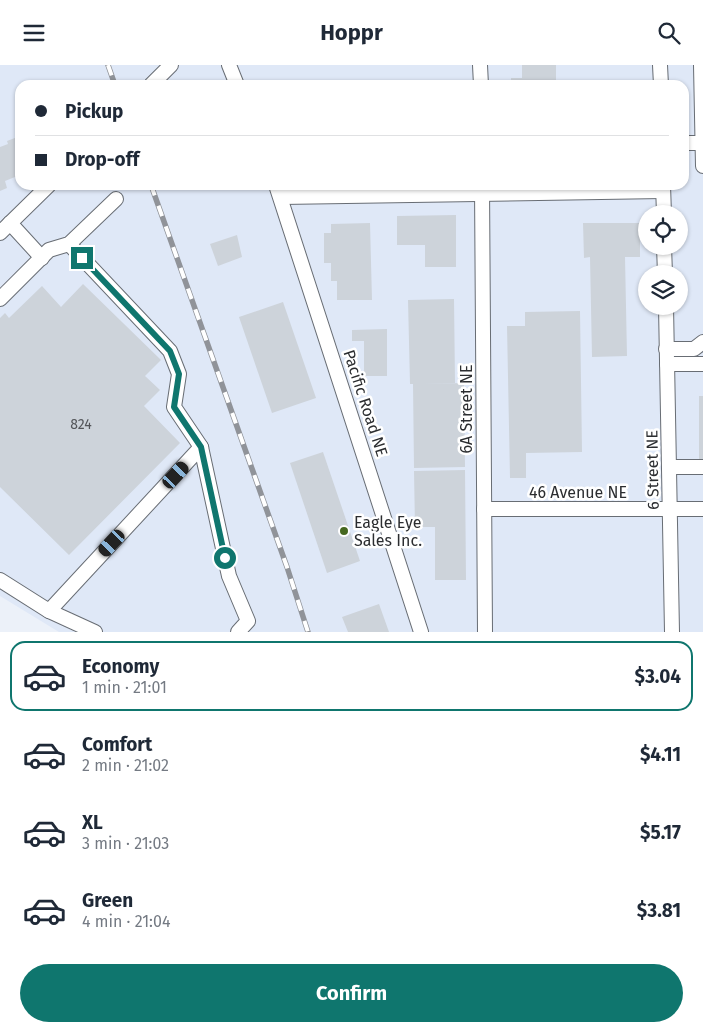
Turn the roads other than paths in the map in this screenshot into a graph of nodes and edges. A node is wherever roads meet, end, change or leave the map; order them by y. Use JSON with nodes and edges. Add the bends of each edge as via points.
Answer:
{"nodes":[{"id":1,"x":171,"y":65,"type":"edge"},
{"id":2,"x":229,"y":65,"type":"edge"},
{"id":3,"x":480,"y":65,"type":"edge"},
{"id":4,"x":660,"y":65,"type":"edge"},
{"id":5,"x":701,"y":65,"type":"edge"},
{"id":6,"x":156,"y":80,"type":"edge"},
{"id":7,"x":235,"y":80,"type":"edge"},
{"id":8,"x":481,"y":80,"type":"edge"},
{"id":9,"x":660,"y":80,"type":"edge"},
{"id":10,"x":689,"y":143,"type":"edge"},
{"id":11,"x":703,"y":143,"type":"edge"},
{"id":12,"x":703,"y":166,"type":"edge"},
{"id":13,"x":44,"y":190,"type":"edge"},
{"id":14,"x":482,"y":190,"type":"edge"},
{"id":15,"x":663,"y":190,"type":"edge"},
{"id":16,"x":278,"y":191,"type":"edge"},
{"id":17,"x":116,"y":199,"type":"dead end"},
{"id":18,"x":664,"y":205,"type":"edge"},
{"id":19,"x":5,"y":228,"type":"edge"},
{"id":20,"x":69,"y":244,"type":"junction"},
{"id":21,"x":42,"y":257,"type":"junction"},
{"id":22,"x":0,"y":299,"type":"edge"},
{"id":23,"x":666,"y":315,"type":"edge"},
{"id":24,"x":698,"y":346,"type":"edge"},
{"id":25,"x":666,"y":349,"type":"junction"},
{"id":26,"x":667,"y":364,"type":"junction"},
{"id":27,"x":699,"y":364,"type":"edge"},
{"id":28,"x":201,"y":447,"type":"junction"},
{"id":29,"x":669,"y":467,"type":"junction"},
{"id":30,"x":703,"y":467,"type":"edge"},
{"id":31,"x":484,"y":509,"type":"junction"},
{"id":32,"x":670,"y":509,"type":"junction"},
{"id":33,"x":703,"y":509,"type":"edge"},
{"id":34,"x":0,"y":580,"type":"edge"},
{"id":35,"x":49,"y":611,"type":"junction"},
{"id":36,"x":95,"y":632,"type":"edge"},
{"id":37,"x":238,"y":632,"type":"edge"},
{"id":38,"x":421,"y":632,"type":"edge"},
{"id":39,"x":486,"y":632,"type":"edge"},
{"id":40,"x":672,"y":632,"type":"edge"}],
"edges":[{"from":1,"to":6,"type":"street"},
{"from":2,"to":7,"type":"street"},
{"from":3,"to":8,"type":"street"},
{"from":4,"to":9,"type":"street"},
{"from":5,"to":11,"type":"street"},
{"from":10,"to":11,"type":"street"},
{"from":11,"to":12,"type":"street"},
{"from":13,"to":19,"type":"street"},
{"from":14,"to":16,"type":"street"},
{"from":14,"to":31,"type":"street","name":"6A Street NE"},
{"from":15,"to":18,"type":"street"},
{"from":16,"to":38,"type":"street","name":"Pacific Road NE"},
{"from":17,"to":20,"type":"street"},
{"from":19,"to":21,"type":"street"},
{"from":20,"to":21,"type":"street"},
{"from":20,"to":28,"type":"street","via":[[170,351],[179,374],[174,407]]},
{"from":21,"to":22,"type":"street"},
{"from":23,"to":25,"type":"street","name":"6 Street NE"},
{"from":24,"to":25,"type":"street"},
{"from":24,"to":27,"type":"street"},
{"from":25,"to":26,"type":"street","name":"6 Street NE"},
{"from":26,"to":27,"type":"street"},
{"from":26,"to":29,"type":"street","name":"6 Street NE"},
{"from":28,"to":35,"type":"street"},
{"from":28,"to":37,"type":"street","via":[[229,576],[248,621]]},
{"from":29,"to":30,"type":"street"},
{"from":29,"to":32,"type":"street","name":"6 Street NE"},
{"from":31,"to":32,"type":"street","name":"46 Avenue NE"},
{"from":31,"to":39,"type":"street","name":"6A Street NE"},
{"from":32,"to":33,"type":"street","name":"46 Avenue NE"},
{"from":32,"to":40,"type":"street","name":"6 Street NE"},
{"from":34,"to":35,"type":"street"},
{"from":35,"to":36,"type":"street"}]}
